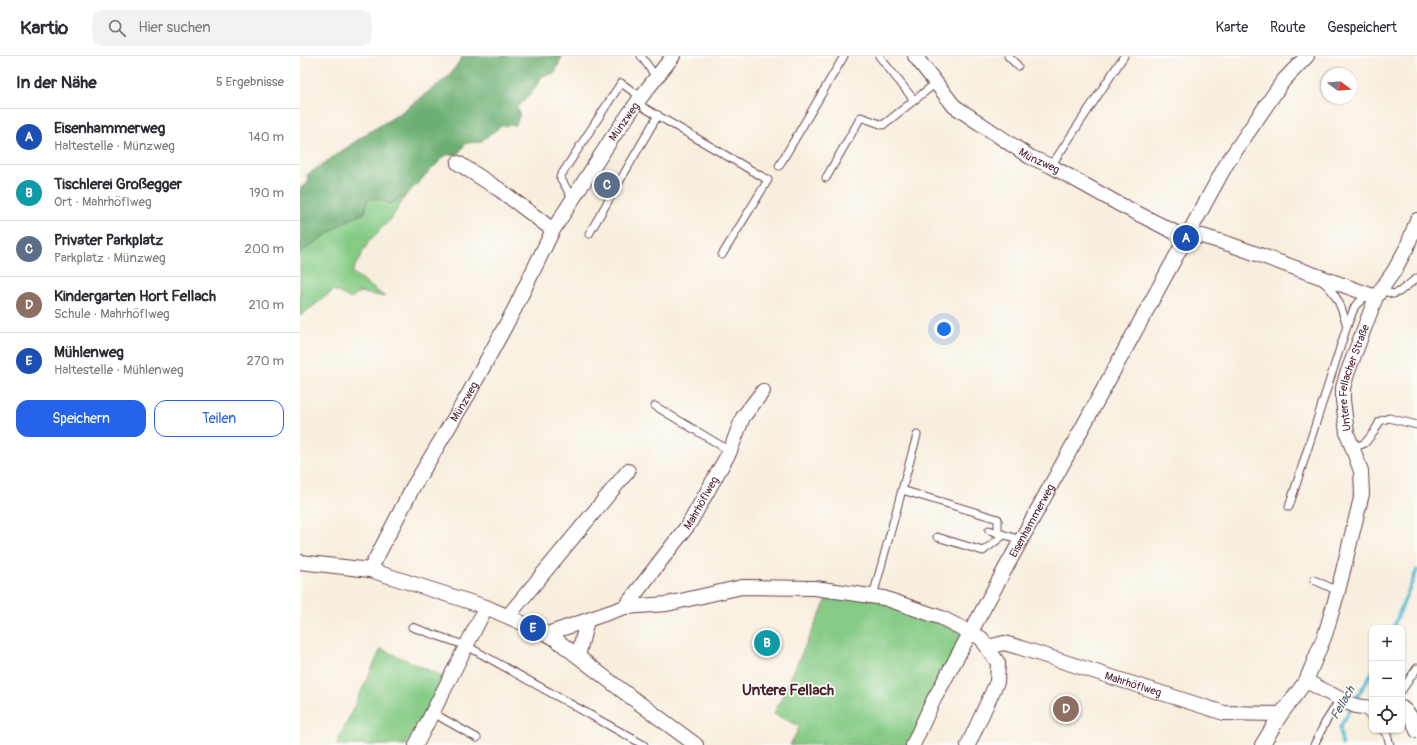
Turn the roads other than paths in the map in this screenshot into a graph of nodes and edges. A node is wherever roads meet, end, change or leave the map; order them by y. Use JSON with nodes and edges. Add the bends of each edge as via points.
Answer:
{"nodes":[{"id":1,"x":641,"y":56,"type":"edge"},
{"id":2,"x":673,"y":56,"type":"edge"},
{"id":3,"x":844,"y":56,"type":"edge"},
{"id":4,"x":879,"y":56,"type":"edge"},
{"id":5,"x":915,"y":56,"type":"edge"},
{"id":6,"x":1008,"y":56,"type":"edge"},
{"id":7,"x":1124,"y":56,"type":"edge"},
{"id":8,"x":1307,"y":56,"type":"edge"},
{"id":9,"x":1018,"y":66,"type":"dead end"},
{"id":10,"x":656,"y":77,"type":"junction"},
{"id":11,"x":936,"y":83,"type":"junction"},
{"id":12,"x":639,"y":100,"type":"junction"},
{"id":13,"x":914,"y":100,"type":"junction"},
{"id":14,"x":658,"y":115,"type":"junction"},
{"id":15,"x":458,"y":163,"type":"dead end"},
{"id":16,"x":779,"y":166,"type":"dead end"},
{"id":17,"x":1051,"y":166,"type":"junction"},
{"id":18,"x":826,"y":178,"type":"dead end"},
{"id":19,"x":572,"y":198,"type":"junction"},
{"id":20,"x":1417,"y":220,"type":"edge"},
{"id":21,"x":553,"y":230,"type":"junction"},
{"id":22,"x":590,"y":234,"type":"dead end"},
{"id":23,"x":1186,"y":238,"type":"junction"},
{"id":24,"x":722,"y":255,"type":"dead end"},
{"id":25,"x":1314,"y":275,"type":"junction"},
{"id":26,"x":1417,"y":278,"type":"edge"},
{"id":27,"x":1375,"y":294,"type":"junction"},
{"id":28,"x":1347,"y":326,"type":"junction"},
{"id":29,"x":763,"y":390,"type":"dead end"},
{"id":30,"x":655,"y":406,"type":"dead end"},
{"id":31,"x":1417,"y":425,"type":"edge"},
{"id":32,"x":917,"y":435,"type":"dead end"},
{"id":33,"x":1352,"y":448,"type":"junction"},
{"id":34,"x":730,"y":451,"type":"junction"},
{"id":35,"x":628,"y":471,"type":"dead end"},
{"id":36,"x":902,"y":490,"type":"junction"},
{"id":37,"x":1289,"y":508,"type":"dead end"},
{"id":38,"x":989,"y":530,"type":"dead end"},
{"id":39,"x":1001,"y":534,"type":"junction"},
{"id":40,"x":937,"y":537,"type":"dead end"},
{"id":41,"x":1021,"y":540,"type":"junction"},
{"id":42,"x":300,"y":562,"type":"edge"},
{"id":43,"x":370,"y":570,"type":"junction"},
{"id":44,"x":1314,"y":580,"type":"dead end"},
{"id":45,"x":1338,"y":591,"type":"junction"},
{"id":46,"x":873,"y":596,"type":"junction"},
{"id":47,"x":486,"y":607,"type":"junction"},
{"id":48,"x":625,"y":607,"type":"junction"},
{"id":49,"x":508,"y":616,"type":"junction"},
{"id":50,"x":587,"y":620,"type":"junction"},
{"id":51,"x":412,"y":627,"type":"dead end"},
{"id":52,"x":970,"y":632,"type":"junction"},
{"id":53,"x":547,"y":634,"type":"junction"},
{"id":54,"x":467,"y":646,"type":"junction"},
{"id":55,"x":988,"y":647,"type":"junction"},
{"id":56,"x":578,"y":656,"type":"junction"},
{"id":57,"x":1417,"y":668,"type":"edge"},
{"id":58,"x":1306,"y":681,"type":"junction"},
{"id":59,"x":1405,"y":686,"type":"edge"},
{"id":60,"x":1355,"y":704,"type":"edge"},
{"id":61,"x":1405,"y":710,"type":"edge"},
{"id":62,"x":433,"y":713,"type":"junction"},
{"id":63,"x":1281,"y":714,"type":"junction"},
{"id":64,"x":1369,"y":716,"type":"edge"},
{"id":65,"x":1417,"y":731,"type":"edge"},
{"id":66,"x":1385,"y":733,"type":"edge"},
{"id":67,"x":477,"y":738,"type":"dead end"},
{"id":68,"x":689,"y":743,"type":"edge"},
{"id":69,"x":416,"y":745,"type":"edge"},
{"id":70,"x":644,"y":745,"type":"edge"},
{"id":71,"x":913,"y":745,"type":"edge"},
{"id":72,"x":968,"y":745,"type":"edge"},
{"id":73,"x":1262,"y":745,"type":"edge"},
{"id":74,"x":1314,"y":745,"type":"edge"},
{"id":75,"x":1390,"y":745,"type":"edge"}],
"edges":[{"from":1,"to":10,"type":"lane"},
{"from":2,"to":10,"type":"street","name":"Münzweg"},
{"from":3,"to":16,"type":"lane"},
{"from":4,"to":13,"type":"lane"},
{"from":5,"to":11,"type":"street","name":"Münzweg"},
{"from":6,"to":9,"type":"lane"},
{"from":7,"to":17,"type":"lane"},
{"from":8,"to":23,"type":"street","name":"Eisenhammerweg","via":[[1283,81],[1227,164]]},
{"from":10,"to":12,"type":"street","name":"Münzweg"},
{"from":11,"to":13,"type":"lane"},
{"from":11,"to":17,"type":"street","name":"Münzweg","via":[[954,106],[1030,157]]},
{"from":12,"to":14,"type":"lane"},
{"from":12,"to":19,"type":"street","name":"Münzweg"},
{"from":12,"to":19,"type":"lane","via":[[621,83],[560,177]]},
{"from":13,"to":18,"type":"lane","via":[[883,125],[861,117]]},
{"from":14,"to":22,"type":"lane"},
{"from":14,"to":24,"type":"lane","via":[[768,180]]},
{"from":15,"to":21,"type":"street","via":[[500,190]]},
{"from":17,"to":23,"type":"street","name":"Münzweg"},
{"from":19,"to":21,"type":"street","name":"Münzweg"},
{"from":20,"to":27,"type":"street","name":"Untere Fellacher Straße","via":[[1394,271]]},
{"from":21,"to":43,"type":"street","name":"Münzweg","via":[[514,310],[413,487]]},
{"from":23,"to":25,"type":"street","via":[[1202,236]]},
{"from":23,"to":41,"type":"street","name":"Eisenhammerweg"},
{"from":25,"to":27,"type":"street"},
{"from":25,"to":28,"type":"lane","via":[[1335,294]]},
{"from":26,"to":27,"type":"lane","via":[[1399,292]]},
{"from":27,"to":28,"type":"lane","via":[[1355,306]]},
{"from":27,"to":33,"type":"street","name":"Untere Fellacher Straße","via":[[1343,388],[1347,433]]},
{"from":28,"to":37,"type":"lane"},
{"from":29,"to":34,"type":"street","name":"Mahrhöflweg","via":[[743,417]]},
{"from":30,"to":34,"type":"lane"},
{"from":31,"to":33,"type":"lane","via":[[1389,418],[1380,421],[1365,443]]},
{"from":32,"to":36,"type":"lane"},
{"from":33,"to":45,"type":"street","name":"Untere Fellacher Straße","via":[[1361,471],[1362,494]]},
{"from":34,"to":48,"type":"street","name":"Mahrhöflweg","via":[[689,524]]},
{"from":35,"to":49,"type":"street"},
{"from":36,"to":39,"type":"lane","via":[[998,518]]},
{"from":36,"to":46,"type":"lane"},
{"from":38,"to":39,"type":"lane"},
{"from":39,"to":40,"type":"lane","via":[[983,552]]},
{"from":39,"to":41,"type":"lane"},
{"from":41,"to":52,"type":"street","name":"Eisenhammerweg"},
{"from":42,"to":43,"type":"street"},
{"from":43,"to":47,"type":"street"},
{"from":44,"to":45,"type":"lane"},
{"from":45,"to":58,"type":"street","name":"Untere Fellacher Straße","via":[[1325,635]]},
{"from":46,"to":48,"type":"street","via":[[815,588],[742,587],[668,604]]},
{"from":46,"to":52,"type":"street","via":[[942,618]]},
{"from":47,"to":49,"type":"street"},
{"from":47,"to":54,"type":"street"},
{"from":48,"to":50,"type":"street"},
{"from":49,"to":53,"type":"street"},
{"from":50,"to":53,"type":"street"},
{"from":50,"to":56,"type":"street"},
{"from":51,"to":54,"type":"lane"},
{"from":52,"to":55,"type":"street","via":[[981,638]]},
{"from":52,"to":71,"type":"street","name":"Eisenhammerweg"},
{"from":53,"to":56,"type":"street"},
{"from":54,"to":62,"type":"street"},
{"from":54,"to":70,"type":"lane"},
{"from":55,"to":63,"type":"street","name":"Mahrhöflweg","via":[[1004,643],[1224,713]]},
{"from":55,"to":72,"type":"street","via":[[998,664],[997,682]]},
{"from":56,"to":68,"type":"street"},
{"from":57,"to":59,"type":"lane"},
{"from":58,"to":60,"type":"street"},
{"from":58,"to":63,"type":"street","name":"Untere Fellacher Straße"},
{"from":60,"to":64,"type":"lane"},
{"from":60,"to":74,"type":"lane","via":[[1325,724]]},
{"from":61,"to":65,"type":"street","via":[[1414,721]]},
{"from":62,"to":67,"type":"lane"},
{"from":62,"to":69,"type":"street"},
{"from":63,"to":73,"type":"street","name":"Untere Fellacher Straße"},
{"from":66,"to":75,"type":"lane"}]}
